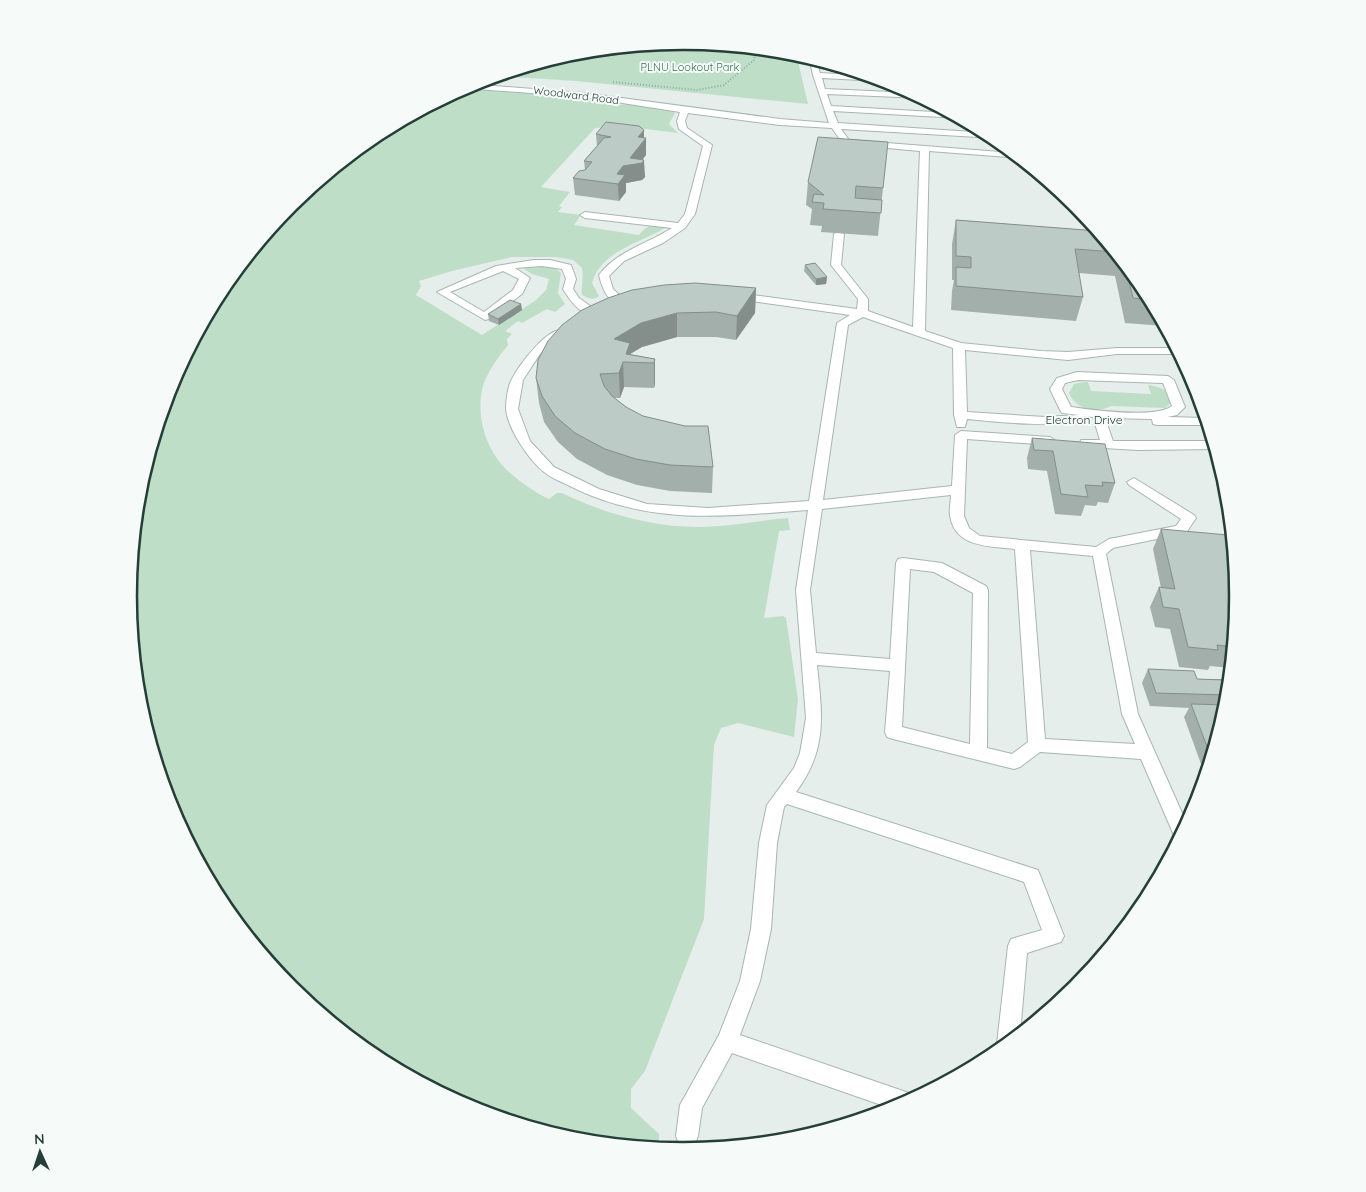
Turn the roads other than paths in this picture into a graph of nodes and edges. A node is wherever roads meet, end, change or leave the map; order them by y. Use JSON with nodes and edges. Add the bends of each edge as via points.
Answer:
{"nodes":[{"id":1,"x":814,"y":66,"type":"edge"},
{"id":2,"x":817,"y":75,"type":"junction"},
{"id":3,"x":853,"y":77,"type":"edge"},
{"id":4,"x":485,"y":87,"type":"edge"},
{"id":5,"x":823,"y":91,"type":"junction"},
{"id":6,"x":899,"y":95,"type":"edge"},
{"id":7,"x":828,"y":108,"type":"junction"},
{"id":8,"x":685,"y":110,"type":"junction"},
{"id":9,"x":943,"y":116,"type":"edge"},
{"id":10,"x":958,"y":124,"type":"edge"},
{"id":11,"x":834,"y":125,"type":"junction"},
{"id":12,"x":959,"y":134,"type":"junction"},
{"id":13,"x":975,"y":135,"type":"edge"},
{"id":14,"x":925,"y":149,"type":"junction"},
{"id":15,"x":1004,"y":155,"type":"edge"},
{"id":16,"x":585,"y":215,"type":"dead end"},
{"id":17,"x":681,"y":226,"type":"junction"},
{"id":18,"x":839,"y":234,"type":"edge"},
{"id":19,"x":505,"y":267,"type":"junction"},
{"id":20,"x":724,"y":295,"type":"edge"},
{"id":21,"x":862,"y":312,"type":"junction"},
{"id":22,"x":569,"y":327,"type":"edge"},
{"id":23,"x":919,"y":331,"type":"junction"},
{"id":24,"x":959,"y":346,"type":"junction"},
{"id":25,"x":1171,"y":351,"type":"edge"},
{"id":26,"x":960,"y":415,"type":"junction"},
{"id":27,"x":1099,"y":416,"type":"junction"},
{"id":28,"x":1200,"y":422,"type":"edge"},
{"id":29,"x":961,"y":435,"type":"junction"},
{"id":30,"x":1108,"y":444,"type":"junction"},
{"id":31,"x":1207,"y":445,"type":"edge"},
{"id":32,"x":1134,"y":482,"type":"dead end"},
{"id":33,"x":958,"y":490,"type":"junction"},
{"id":34,"x":815,"y":505,"type":"junction"},
{"id":35,"x":1022,"y":545,"type":"junction"},
{"id":36,"x":1099,"y":552,"type":"junction"},
{"id":37,"x":810,"y":658,"type":"junction"},
{"id":38,"x":898,"y":666,"type":"junction"},
{"id":39,"x":1037,"y":745,"type":"junction"},
{"id":40,"x":1146,"y":752,"type":"junction"},
{"id":41,"x":978,"y":753,"type":"junction"},
{"id":42,"x":784,"y":796,"type":"junction"},
{"id":43,"x":1178,"y":825,"type":"edge"},
{"id":44,"x":1009,"y":1033,"type":"edge"},
{"id":45,"x":727,"y":1041,"type":"junction"},
{"id":46,"x":894,"y":1099,"type":"edge"},
{"id":47,"x":687,"y":1136,"type":"dead end"}],
"edges":[{"from":1,"to":2,"type":"street"},
{"from":2,"to":3,"type":"street"},
{"from":2,"to":5,"type":"street"},
{"from":4,"to":8,"type":"street","name":"Woodward Road","via":[[584,95]]},
{"from":5,"to":6,"type":"street"},
{"from":5,"to":7,"type":"street"},
{"from":7,"to":9,"type":"street"},
{"from":7,"to":11,"type":"street"},
{"from":8,"to":11,"type":"street","name":"Woodward Road","via":[[746,119]]},
{"from":8,"to":17,"type":"street","via":[[681,121],[683,129],[708,145],[690,214]]},
{"from":10,"to":12,"type":"street"},
{"from":11,"to":12,"type":"street","name":"Woodward Road"},
{"from":11,"to":14,"type":"street","via":[[840,138],[846,142]]},
{"from":12,"to":13,"type":"street","name":"Woodward Road"},
{"from":14,"to":15,"type":"street"},
{"from":14,"to":23,"type":"street"},
{"from":16,"to":17,"type":"street"},
{"from":17,"to":19,"type":"street","via":[[659,241],[620,259],[604,275],[608,290],[626,302],[589,316],[568,290],[571,279],[567,267],[553,263],[525,263]]},
{"from":18,"to":21,"type":"street","via":[[836,265],[863,299]]},
{"from":19,"to":19,"type":"street","via":[[525,278],[518,292],[484,317],[442,292]]},
{"from":20,"to":21,"type":"street"},
{"from":21,"to":23,"type":"street"},
{"from":21,"to":34,"type":"street","via":[[843,323]]},
{"from":22,"to":34,"type":"street","via":[[536,352],[517,380],[512,409],[524,442],[549,470],[594,492],[646,508],[708,513]]},
{"from":23,"to":24,"type":"street"},
{"from":24,"to":25,"type":"street","via":[[1068,356],[1117,351]]},
{"from":24,"to":26,"type":"street"},
{"from":26,"to":27,"type":"street","name":"Electron Drive","via":[[1045,421]]},
{"from":26,"to":29,"type":"street"},
{"from":27,"to":27,"type":"street","via":[[1066,410],[1056,390],[1062,381],[1077,376],[1168,380],[1180,406],[1169,413]]},
{"from":27,"to":28,"type":"street","name":"Electron Drive"},
{"from":27,"to":30,"type":"street"},
{"from":29,"to":30,"type":"street"},
{"from":29,"to":33,"type":"street"},
{"from":30,"to":31,"type":"street"},
{"from":32,"to":36,"type":"street","via":[[1189,518],[1181,530],[1109,544]]},
{"from":33,"to":34,"type":"street"},
{"from":33,"to":35,"type":"street","via":[[957,516],[963,531],[977,540]]},
{"from":34,"to":37,"type":"street","via":[[803,590]]},
{"from":35,"to":36,"type":"street"},
{"from":35,"to":39,"type":"street"},
{"from":36,"to":40,"type":"street","via":[[1130,714]]},
{"from":37,"to":38,"type":"street"},
{"from":37,"to":42,"type":"street","via":[[814,718],[809,753]]},
{"from":38,"to":41,"type":"street","via":[[893,732]]},
{"from":38,"to":41,"type":"street","via":[[904,563],[938,567],[981,590]]},
{"from":39,"to":40,"type":"street"},
{"from":39,"to":41,"type":"street","via":[[1014,762]]},
{"from":40,"to":43,"type":"street"},
{"from":42,"to":44,"type":"street","via":[[1031,876],[1054,936],[1018,946]]},
{"from":42,"to":45,"type":"street","via":[[776,806],[768,843],[761,928],[750,981]]},
{"from":45,"to":46,"type":"street"},
{"from":45,"to":47,"type":"street","via":[[691,1105]]}]}
